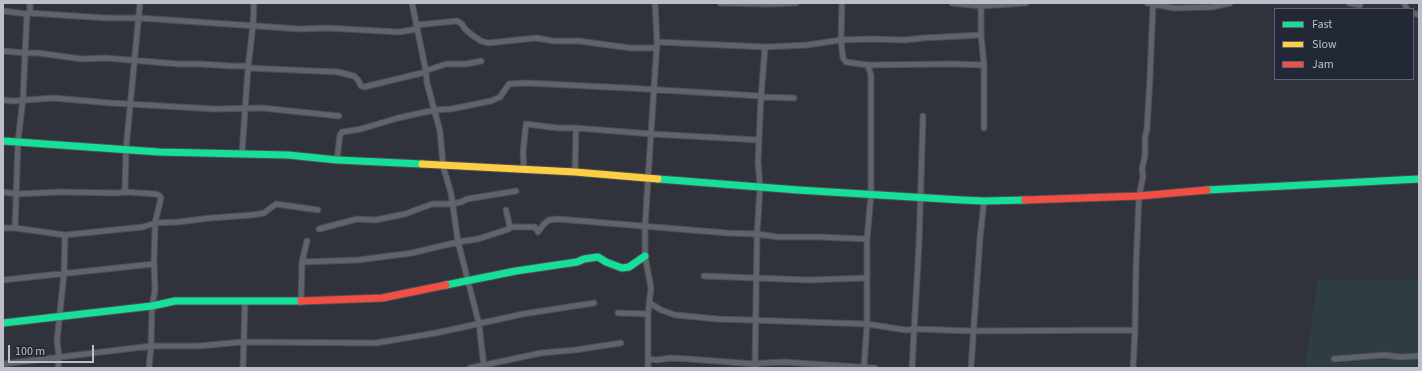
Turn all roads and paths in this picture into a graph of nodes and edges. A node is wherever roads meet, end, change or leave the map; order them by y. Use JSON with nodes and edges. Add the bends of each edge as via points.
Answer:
{"nodes":[{"id":1,"x":30,"y":3,"type":"edge"},
{"id":2,"x":140,"y":3,"type":"edge"},
{"id":3,"x":254,"y":3,"type":"edge"},
{"id":4,"x":412,"y":3,"type":"edge"},
{"id":5,"x":655,"y":3,"type":"edge"},
{"id":6,"x":720,"y":3,"type":"edge"},
{"id":7,"x":796,"y":3,"type":"edge"},
{"id":8,"x":842,"y":3,"type":"edge"},
{"id":9,"x":952,"y":3,"type":"edge"},
{"id":10,"x":1026,"y":3,"type":"edge"},
{"id":11,"x":1146,"y":3,"type":"edge"},
{"id":12,"x":1230,"y":3,"type":"edge"},
{"id":13,"x":1349,"y":3,"type":"edge"},
{"id":14,"x":1153,"y":4,"type":"edge"},
{"id":15,"x":1360,"y":5,"type":"dead end"},
{"id":16,"x":981,"y":6,"type":"junction"},
{"id":17,"x":3,"y":11,"type":"edge"},
{"id":18,"x":28,"y":14,"type":"junction"},
{"id":19,"x":139,"y":18,"type":"junction"},
{"id":20,"x":253,"y":24,"type":"junction"},
{"id":21,"x":417,"y":27,"type":"junction"},
{"id":22,"x":981,"y":35,"type":"junction"},
{"id":23,"x":841,"y":40,"type":"junction"},
{"id":24,"x":657,"y":45,"type":"junction"},
{"id":25,"x":765,"y":47,"type":"junction"},
{"id":26,"x":3,"y":51,"type":"edge"},
{"id":27,"x":25,"y":53,"type":"junction"},
{"id":28,"x":135,"y":60,"type":"junction"},
{"id":29,"x":481,"y":60,"type":"dead end"},
{"id":30,"x":868,"y":65,"type":"junction"},
{"id":31,"x":984,"y":65,"type":"junction"},
{"id":32,"x":248,"y":67,"type":"junction"},
{"id":33,"x":426,"y":72,"type":"junction"},
{"id":34,"x":654,"y":89,"type":"junction"},
{"id":35,"x":761,"y":97,"type":"junction"},
{"id":36,"x":794,"y":98,"type":"dead end"},
{"id":37,"x":23,"y":99,"type":"junction"},
{"id":38,"x":3,"y":100,"type":"edge"},
{"id":39,"x":130,"y":104,"type":"junction"},
{"id":40,"x":245,"y":108,"type":"junction"},
{"id":41,"x":434,"y":110,"type":"junction"},
{"id":42,"x":339,"y":116,"type":"dead end"},
{"id":43,"x":923,"y":116,"type":"dead end"},
{"id":44,"x":576,"y":128,"type":"junction"},
{"id":45,"x":984,"y":128,"type":"dead end"},
{"id":46,"x":652,"y":134,"type":"junction"},
{"id":47,"x":3,"y":140,"type":"edge"},
{"id":48,"x":759,"y":140,"type":"junction"},
{"id":49,"x":18,"y":141,"type":"junction"},
{"id":50,"x":126,"y":149,"type":"junction"},
{"id":51,"x":242,"y":154,"type":"junction"},
{"id":52,"x":337,"y":160,"type":"junction"},
{"id":53,"x":443,"y":166,"type":"junction"},
{"id":54,"x":524,"y":170,"type":"junction"},
{"id":55,"x":575,"y":172,"type":"junction"},
{"id":56,"x":649,"y":178,"type":"junction"},
{"id":57,"x":1419,"y":179,"type":"edge"},
{"id":58,"x":760,"y":187,"type":"junction"},
{"id":59,"x":516,"y":191,"type":"dead end"},
{"id":60,"x":3,"y":192,"type":"edge"},
{"id":61,"x":125,"y":192,"type":"junction"},
{"id":62,"x":17,"y":194,"type":"junction"},
{"id":63,"x":871,"y":195,"type":"junction"},
{"id":64,"x":1139,"y":196,"type":"junction"},
{"id":65,"x":921,"y":198,"type":"junction"},
{"id":66,"x":984,"y":201,"type":"junction"},
{"id":67,"x":452,"y":204,"type":"junction"},
{"id":68,"x":318,"y":210,"type":"dead end"},
{"id":69,"x":506,"y":210,"type":"dead end"},
{"id":70,"x":155,"y":223,"type":"junction"},
{"id":71,"x":645,"y":226,"type":"junction"},
{"id":72,"x":510,"y":227,"type":"junction"},
{"id":73,"x":3,"y":228,"type":"edge"},
{"id":74,"x":15,"y":228,"type":"junction"},
{"id":75,"x":319,"y":229,"type":"dead end"},
{"id":76,"x":757,"y":234,"type":"junction"},
{"id":77,"x":65,"y":235,"type":"junction"},
{"id":78,"x":867,"y":239,"type":"junction"},
{"id":79,"x":307,"y":241,"type":"dead end"},
{"id":80,"x":458,"y":242,"type":"junction"},
{"id":81,"x":645,"y":256,"type":"junction"},
{"id":82,"x":302,"y":262,"type":"junction"},
{"id":83,"x":154,"y":264,"type":"junction"},
{"id":84,"x":64,"y":273,"type":"junction"},
{"id":85,"x":704,"y":276,"type":"dead end"},
{"id":86,"x":756,"y":278,"type":"junction"},
{"id":87,"x":866,"y":278,"type":"junction"},
{"id":88,"x":3,"y":280,"type":"edge"},
{"id":89,"x":467,"y":281,"type":"junction"},
{"id":90,"x":245,"y":301,"type":"junction"},
{"id":91,"x":301,"y":301,"type":"junction"},
{"id":92,"x":594,"y":303,"type":"dead end"},
{"id":93,"x":650,"y":303,"type":"junction"},
{"id":94,"x":152,"y":306,"type":"junction"},
{"id":95,"x":618,"y":313,"type":"dead end"},
{"id":96,"x":648,"y":314,"type":"junction"},
{"id":97,"x":59,"y":316,"type":"junction"},
{"id":98,"x":755,"y":321,"type":"junction"},
{"id":99,"x":3,"y":323,"type":"edge"},
{"id":100,"x":479,"y":324,"type":"junction"},
{"id":101,"x":867,"y":324,"type":"junction"},
{"id":102,"x":915,"y":329,"type":"junction"},
{"id":103,"x":1135,"y":330,"type":"junction"},
{"id":104,"x":973,"y":331,"type":"junction"},
{"id":105,"x":242,"y":342,"type":"junction"},
{"id":106,"x":621,"y":343,"type":"dead end"},
{"id":107,"x":151,"y":346,"type":"junction"},
{"id":108,"x":1419,"y":356,"type":"edge"},
{"id":109,"x":59,"y":357,"type":"junction"},
{"id":110,"x":648,"y":359,"type":"junction"},
{"id":111,"x":1334,"y":359,"type":"dead end"},
{"id":112,"x":3,"y":364,"type":"edge"},
{"id":113,"x":484,"y":366,"type":"edge"},
{"id":114,"x":755,"y":366,"type":"edge"},
{"id":115,"x":864,"y":367,"type":"edge"},
{"id":116,"x":58,"y":368,"type":"edge"},
{"id":117,"x":149,"y":368,"type":"edge"},
{"id":118,"x":243,"y":368,"type":"edge"},
{"id":119,"x":470,"y":368,"type":"edge"},
{"id":120,"x":648,"y":368,"type":"edge"},
{"id":121,"x":875,"y":368,"type":"edge"},
{"id":122,"x":912,"y":368,"type":"edge"},
{"id":123,"x":971,"y":368,"type":"edge"},
{"id":124,"x":1133,"y":368,"type":"edge"}],
"edges":[{"from":1,"to":18,"type":"street"},
{"from":2,"to":19,"type":"street"},
{"from":3,"to":20,"type":"street"},
{"from":4,"to":21,"type":"street"},
{"from":5,"to":24,"type":"street"},
{"from":6,"to":7,"type":"street"},
{"from":8,"to":23,"type":"street"},
{"from":9,"to":16,"type":"street"},
{"from":10,"to":16,"type":"street"},
{"from":11,"to":14,"type":"street"},
{"from":12,"to":14,"type":"street","via":[[1212,7],[1175,8]]},
{"from":13,"to":15,"type":"street"},
{"from":14,"to":64,"type":"street","via":[[1147,130]]},
{"from":16,"to":22,"type":"street"},
{"from":17,"to":18,"type":"street"},
{"from":18,"to":19,"type":"street"},
{"from":18,"to":27,"type":"street"},
{"from":19,"to":20,"type":"street"},
{"from":19,"to":28,"type":"street"},
{"from":20,"to":21,"type":"street","via":[[301,29],[399,32]]},
{"from":20,"to":32,"type":"street"},
{"from":21,"to":24,"type":"street","via":[[457,22],[472,35],[488,43],[536,38],[630,48]]},
{"from":21,"to":33,"type":"street"},
{"from":22,"to":23,"type":"street","via":[[905,40]]},
{"from":22,"to":31,"type":"street"},
{"from":23,"to":25,"type":"street"},
{"from":23,"to":30,"type":"street","via":[[843,58],[846,62]]},
{"from":24,"to":25,"type":"street"},
{"from":24,"to":34,"type":"street"},
{"from":25,"to":35,"type":"street"},
{"from":26,"to":27,"type":"street"},
{"from":27,"to":28,"type":"street","via":[[82,59]]},
{"from":27,"to":37,"type":"street"},
{"from":28,"to":32,"type":"street"},
{"from":28,"to":39,"type":"street"},
{"from":29,"to":33,"type":"street","via":[[466,64],[446,64]]},
{"from":30,"to":31,"type":"street"},
{"from":30,"to":63,"type":"street","via":[[872,87]]},
{"from":31,"to":45,"type":"street"},
{"from":32,"to":33,"type":"street","via":[[338,72],[354,76],[361,86]]},
{"from":32,"to":40,"type":"street"},
{"from":33,"to":41,"type":"street"},
{"from":34,"to":35,"type":"street"},
{"from":34,"to":41,"type":"street","via":[[518,83],[509,84],[500,97],[491,101]]},
{"from":34,"to":46,"type":"street"},
{"from":35,"to":36,"type":"street"},
{"from":35,"to":48,"type":"street"},
{"from":37,"to":38,"type":"street"},
{"from":37,"to":39,"type":"street","via":[[53,98]]},
{"from":37,"to":49,"type":"street"},
{"from":39,"to":40,"type":"street","via":[[215,109]]},
{"from":39,"to":50,"type":"street"},
{"from":40,"to":42,"type":"street"},
{"from":40,"to":51,"type":"street"},
{"from":41,"to":52,"type":"street","via":[[342,132]]},
{"from":41,"to":53,"type":"street","via":[[440,132]]},
{"from":43,"to":65,"type":"street"},
{"from":44,"to":46,"type":"street"},
{"from":44,"to":54,"type":"street","via":[[526,124]]},
{"from":44,"to":55,"type":"street"},
{"from":46,"to":48,"type":"street"},
{"from":46,"to":56,"type":"street"},
{"from":47,"to":49,"type":"street"},
{"from":48,"to":58,"type":"street"},
{"from":49,"to":50,"type":"street"},
{"from":49,"to":62,"type":"street"},
{"from":50,"to":51,"type":"street"},
{"from":50,"to":61,"type":"street"},
{"from":51,"to":52,"type":"street"},
{"from":52,"to":53,"type":"street"},
{"from":53,"to":54,"type":"street"},
{"from":53,"to":67,"type":"street"},
{"from":54,"to":55,"type":"street"},
{"from":55,"to":56,"type":"street"},
{"from":56,"to":58,"type":"street"},
{"from":56,"to":71,"type":"street"},
{"from":57,"to":64,"type":"street","via":[[1201,190]]},
{"from":58,"to":63,"type":"street"},
{"from":58,"to":76,"type":"street"},
{"from":59,"to":67,"type":"street"},
{"from":60,"to":62,"type":"street"},
{"from":61,"to":62,"type":"street"},
{"from":61,"to":70,"type":"street","via":[[160,196]]},
{"from":62,"to":74,"type":"street"},
{"from":63,"to":65,"type":"street"},
{"from":63,"to":78,"type":"street"},
{"from":64,"to":66,"type":"street"},
{"from":64,"to":103,"type":"street"},
{"from":65,"to":66,"type":"street"},
{"from":65,"to":102,"type":"street"},
{"from":66,"to":104,"type":"street"},
{"from":67,"to":75,"type":"street","via":[[432,204],[405,214],[375,220],[357,219]]},
{"from":67,"to":80,"type":"street"},
{"from":68,"to":70,"type":"street","via":[[276,204],[264,213],[252,215]]},
{"from":69,"to":72,"type":"street"},
{"from":70,"to":77,"type":"street","via":[[137,228]]},
{"from":70,"to":83,"type":"street"},
{"from":71,"to":72,"type":"street","via":[[558,219],[550,220],[538,232],[535,227]]},
{"from":71,"to":76,"type":"street"},
{"from":71,"to":81,"type":"street"},
{"from":72,"to":80,"type":"street","via":[[478,239]]},
{"from":73,"to":74,"type":"street"},
{"from":74,"to":77,"type":"street"},
{"from":76,"to":78,"type":"street","via":[[778,237]]},
{"from":76,"to":86,"type":"street"},
{"from":77,"to":84,"type":"street"},
{"from":78,"to":87,"type":"street"},
{"from":79,"to":82,"type":"street"},
{"from":80,"to":82,"type":"street","via":[[412,253],[358,260]]},
{"from":80,"to":89,"type":"street"},
{"from":81,"to":89,"type":"street","via":[[629,268],[622,268],[598,257]]},
{"from":81,"to":93,"type":"street","via":[[652,288]]},
{"from":82,"to":91,"type":"street"},
{"from":83,"to":84,"type":"street"},
{"from":83,"to":94,"type":"street","via":[[155,290]]},
{"from":84,"to":88,"type":"street"},
{"from":84,"to":97,"type":"street"},
{"from":85,"to":86,"type":"street"},
{"from":86,"to":87,"type":"street"},
{"from":86,"to":98,"type":"street"},
{"from":87,"to":101,"type":"street"},
{"from":89,"to":91,"type":"street","via":[[382,298]]},
{"from":89,"to":100,"type":"street"},
{"from":90,"to":91,"type":"street"},
{"from":90,"to":94,"type":"street","via":[[175,301]]},
{"from":90,"to":105,"type":"street"},
{"from":92,"to":100,"type":"street"},
{"from":93,"to":96,"type":"street"},
{"from":93,"to":98,"type":"street","via":[[675,315]]},
{"from":94,"to":97,"type":"street"},
{"from":94,"to":107,"type":"street"},
{"from":95,"to":96,"type":"street"},
{"from":96,"to":110,"type":"street"},
{"from":97,"to":99,"type":"street"},
{"from":97,"to":109,"type":"street"},
{"from":98,"to":101,"type":"street"},
{"from":98,"to":114,"type":"street"},
{"from":100,"to":105,"type":"street","via":[[376,343]]},
{"from":100,"to":113,"type":"street"},
{"from":101,"to":102,"type":"street"},
{"from":101,"to":115,"type":"street"},
{"from":102,"to":104,"type":"street"},
{"from":102,"to":122,"type":"street"},
{"from":103,"to":104,"type":"street"},
{"from":103,"to":124,"type":"street"},
{"from":104,"to":123,"type":"street"},
{"from":105,"to":107,"type":"street","via":[[199,346]]},
{"from":105,"to":118,"type":"street"},
{"from":106,"to":113,"type":"street","via":[[541,353]]},
{"from":107,"to":109,"type":"street"},
{"from":107,"to":117,"type":"street"},
{"from":108,"to":111,"type":"street","via":[[1385,355]]},
{"from":109,"to":112,"type":"street"},
{"from":109,"to":116,"type":"street"},
{"from":110,"to":114,"type":"street","via":[[689,359]]},
{"from":110,"to":120,"type":"street"},
{"from":113,"to":119,"type":"street"},
{"from":114,"to":115,"type":"street","via":[[783,362]]},
{"from":115,"to":121,"type":"street"}]}
